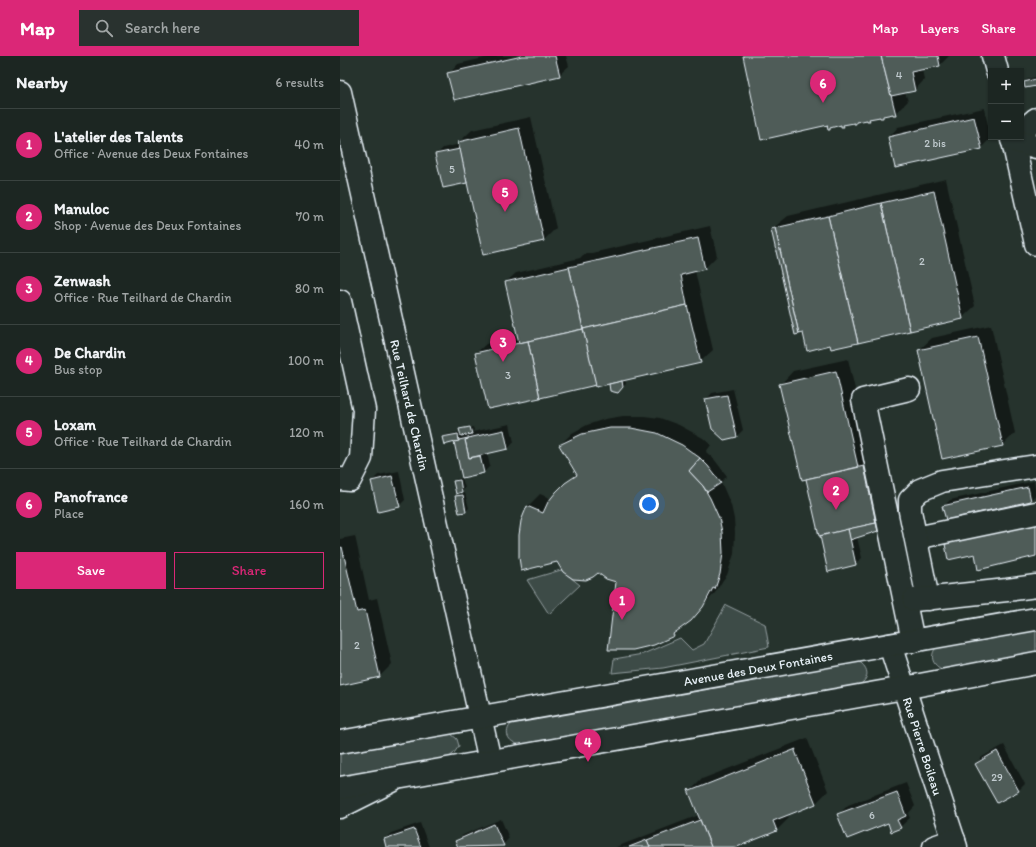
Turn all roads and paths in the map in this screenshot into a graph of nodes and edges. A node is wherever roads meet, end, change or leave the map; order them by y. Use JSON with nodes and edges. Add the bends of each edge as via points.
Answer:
{"nodes":[{"id":1,"x":993,"y":56,"type":"edge"},
{"id":2,"x":996,"y":68,"type":"edge"},
{"id":3,"x":340,"y":92,"type":"edge"},
{"id":4,"x":1036,"y":120,"type":"edge"},
{"id":5,"x":1024,"y":129,"type":"edge"},
{"id":6,"x":1016,"y":140,"type":"edge"},
{"id":7,"x":1023,"y":140,"type":"edge"},
{"id":8,"x":346,"y":146,"type":"edge"},
{"id":9,"x":1036,"y":147,"type":"edge"},
{"id":10,"x":1036,"y":244,"type":"edge"},
{"id":11,"x":340,"y":301,"type":"edge"},
{"id":12,"x":909,"y":389,"type":"dead end"},
{"id":13,"x":1036,"y":466,"type":"edge"},
{"id":14,"x":340,"y":479,"type":"edge"},
{"id":15,"x":1036,"y":513,"type":"edge"},
{"id":16,"x":916,"y":538,"type":"junction"},
{"id":17,"x":1036,"y":586,"type":"edge"},
{"id":18,"x":928,"y":599,"type":"junction"},
{"id":19,"x":905,"y":601,"type":"junction"},
{"id":20,"x":1036,"y":619,"type":"edge"},
{"id":21,"x":913,"y":641,"type":"junction"},
{"id":22,"x":890,"y":645,"type":"junction"},
{"id":23,"x":1036,"y":663,"type":"edge"},
{"id":24,"x":904,"y":688,"type":"junction"},
{"id":25,"x":480,"y":717,"type":"junction"},
{"id":26,"x":340,"y":742,"type":"edge"},
{"id":27,"x":490,"y":761,"type":"junction"},
{"id":28,"x":399,"y":777,"type":"junction"},
{"id":29,"x":340,"y":788,"type":"edge"},
{"id":30,"x":340,"y":807,"type":"edge"},
{"id":31,"x":955,"y":844,"type":"edge"},
{"id":32,"x":934,"y":847,"type":"edge"}],
"edges":[{"from":1,"to":2,"type":"main road"},
{"from":3,"to":8,"type":"main road","name":"Rue Teilhard de Chardin"},
{"from":4,"to":5,"type":"main road"},
{"from":6,"to":10,"type":"main road"},
{"from":7,"to":9,"type":"main road"},
{"from":8,"to":25,"type":"main road","name":"Rue Teilhard de Chardin"},
{"from":11,"to":14,"type":"main road","via":[[364,410],[361,458],[350,480]]},
{"from":12,"to":19,"type":"main road","via":[[863,400]]},
{"from":13,"to":16,"type":"main road","via":[[942,481],[920,490],[910,500]]},
{"from":15,"to":16,"type":"main road"},
{"from":16,"to":18,"type":"main road"},
{"from":17,"to":18,"type":"main road"},
{"from":18,"to":19,"type":"main road"},
{"from":19,"to":21,"type":"main road"},
{"from":20,"to":21,"type":"main road","name":"Avenue des Deux Fontaines"},
{"from":21,"to":22,"type":"main road","name":"Avenue des Deux Fontaines"},
{"from":22,"to":24,"type":"main road","name":"Rue Pierre Boileau"},
{"from":22,"to":25,"type":"main road","name":"Avenue des Deux Fontaines"},
{"from":23,"to":24,"type":"main road"},
{"from":24,"to":27,"type":"main road"},
{"from":24,"to":31,"type":"main road","name":"Rue Pierre Boileau"},
{"from":25,"to":26,"type":"main road","name":"Avenue des Deux Fontaines"},
{"from":25,"to":27,"type":"main road"},
{"from":27,"to":28,"type":"main road"},
{"from":28,"to":29,"type":"main road"},
{"from":28,"to":30,"type":"main road"},
{"from":31,"to":32,"type":"main road"}]}
